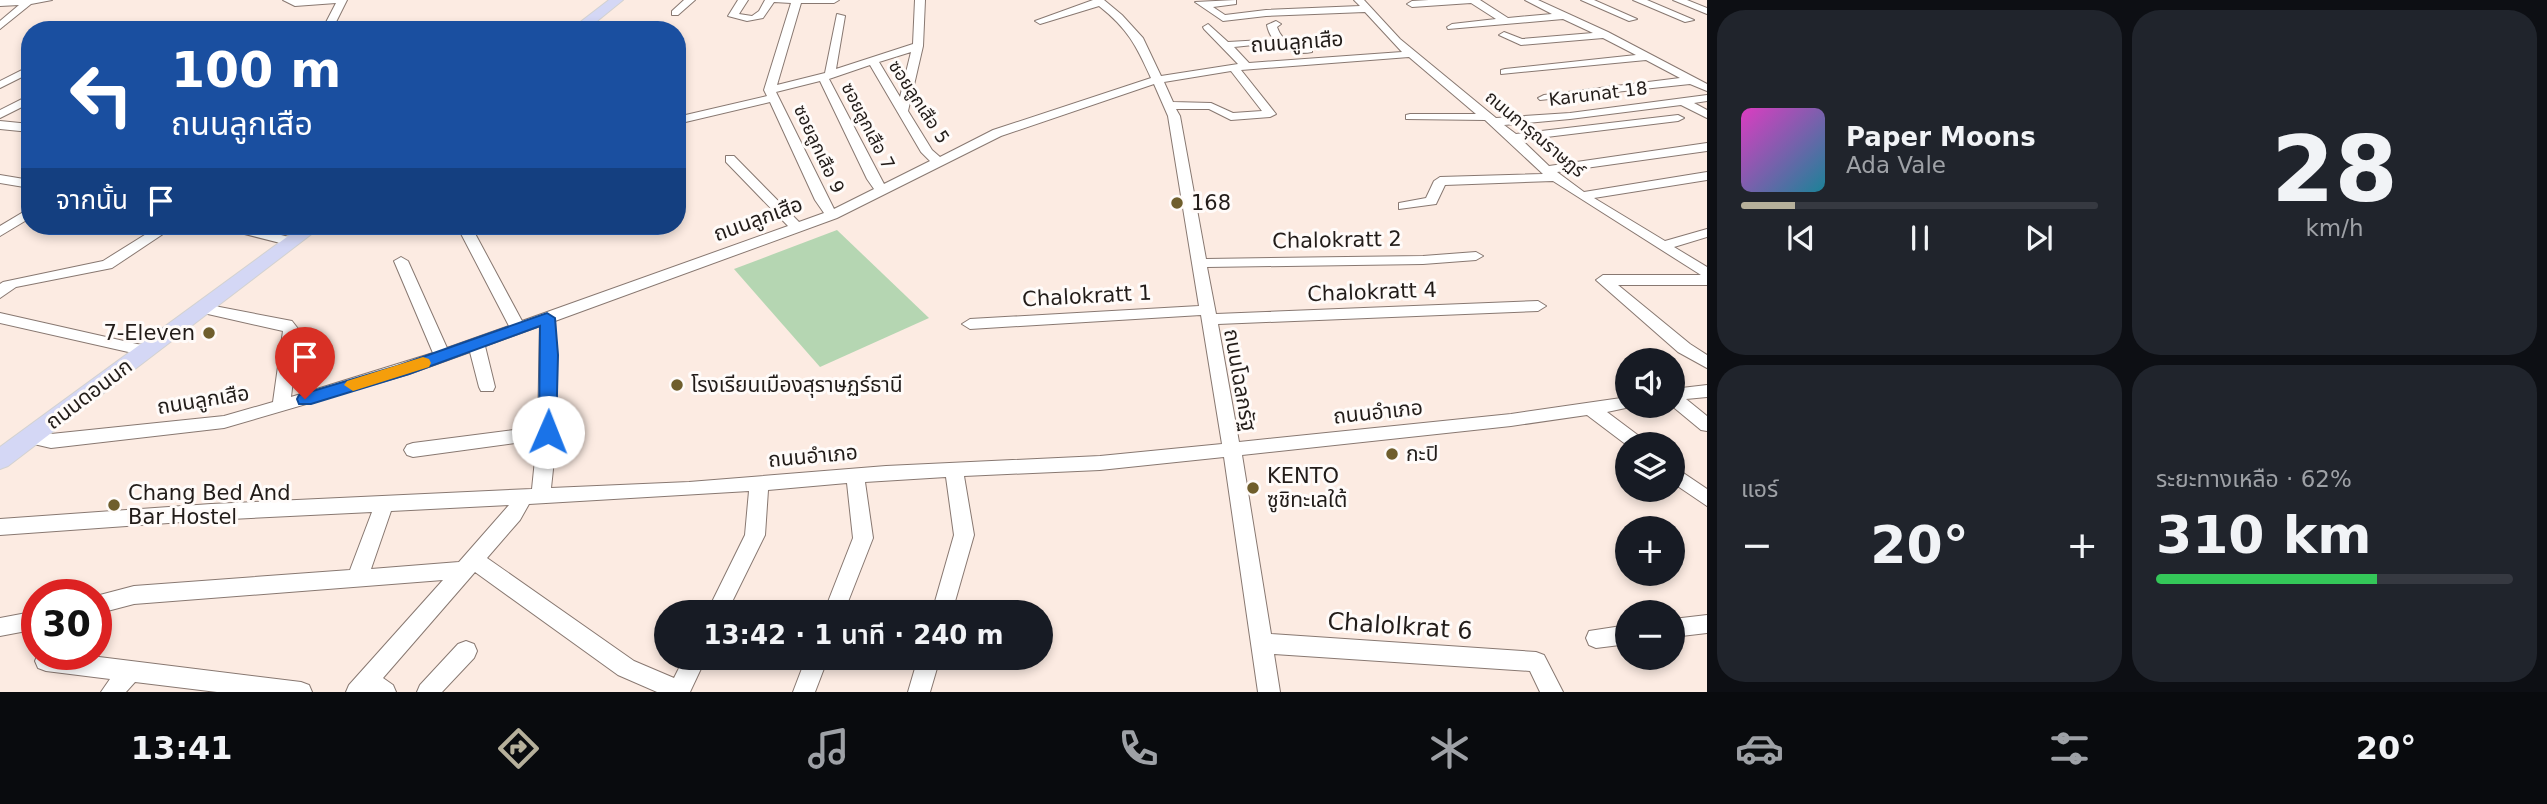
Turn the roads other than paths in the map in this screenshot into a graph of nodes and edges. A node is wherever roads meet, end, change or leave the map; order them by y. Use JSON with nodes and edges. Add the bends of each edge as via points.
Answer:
{"nodes":[{"id":1,"x":47,"y":0,"type":"edge"},
{"id":2,"x":288,"y":0,"type":"edge"},
{"id":3,"x":335,"y":0,"type":"edge"},
{"id":4,"x":342,"y":0,"type":"edge"},
{"id":5,"x":617,"y":0,"type":"edge"},
{"id":6,"x":690,"y":0,"type":"edge"},
{"id":7,"x":743,"y":0,"type":"edge"},
{"id":8,"x":770,"y":0,"type":"edge"},
{"id":9,"x":776,"y":0,"type":"edge"},
{"id":10,"x":834,"y":0,"type":"edge"},
{"id":11,"x":920,"y":0,"type":"edge"},
{"id":12,"x":1473,"y":0,"type":"edge"},
{"id":13,"x":1530,"y":0,"type":"edge"},
{"id":14,"x":1586,"y":0,"type":"edge"},
{"id":15,"x":1638,"y":0,"type":"edge"},
{"id":16,"x":1678,"y":0,"type":"edge"},
{"id":17,"x":36,"y":1,"type":"edge"},
{"id":18,"x":797,"y":1,"type":"edge"},
{"id":19,"x":1100,"y":1,"type":"edge"},
{"id":20,"x":1201,"y":2,"type":"edge"},
{"id":21,"x":1233,"y":2,"type":"dead end"},
{"id":22,"x":0,"y":3,"type":"edge"},
{"id":23,"x":1412,"y":4,"type":"dead end"},
{"id":24,"x":1364,"y":5,"type":"edge"},
{"id":25,"x":1707,"y":10,"type":"edge"},
{"id":26,"x":675,"y":13,"type":"dead end"},
{"id":27,"x":840,"y":16,"type":"dead end"},
{"id":28,"x":1564,"y":16,"type":"junction"},
{"id":29,"x":1378,"y":19,"type":"junction"},
{"id":30,"x":1632,"y":19,"type":"dead end"},
{"id":31,"x":1689,"y":20,"type":"dead end"},
{"id":32,"x":332,"y":21,"type":"edge"},
{"id":33,"x":589,"y":21,"type":"edge"},
{"id":34,"x":1040,"y":21,"type":"dead end"},
{"id":35,"x":1506,"y":21,"type":"junction"},
{"id":36,"x":1276,"y":24,"type":"dead end"},
{"id":37,"x":0,"y":26,"type":"edge"},
{"id":38,"x":1208,"y":27,"type":"dead end"},
{"id":39,"x":1452,"y":27,"type":"dead end"},
{"id":40,"x":1604,"y":34,"type":"junction"},
{"id":41,"x":1504,"y":35,"type":"dead end"},
{"id":42,"x":1259,"y":42,"type":"dead end"},
{"id":43,"x":1226,"y":45,"type":"junction"},
{"id":44,"x":918,"y":46,"type":"junction"},
{"id":45,"x":1413,"y":54,"type":"junction"},
{"id":46,"x":1648,"y":57,"type":"junction"},
{"id":47,"x":872,"y":60,"type":"junction"},
{"id":48,"x":1241,"y":67,"type":"junction"},
{"id":49,"x":1505,"y":72,"type":"dead end"},
{"id":50,"x":21,"y":74,"type":"edge"},
{"id":51,"x":826,"y":75,"type":"junction"},
{"id":52,"x":1155,"y":79,"type":"junction"},
{"id":53,"x":1692,"y":80,"type":"junction"},
{"id":54,"x":0,"y":85,"type":"edge"},
{"id":55,"x":1707,"y":88,"type":"edge"},
{"id":56,"x":772,"y":93,"type":"junction"},
{"id":57,"x":1544,"y":98,"type":"dead end"},
{"id":58,"x":1707,"y":98,"type":"edge"},
{"id":59,"x":1682,"y":101,"type":"junction"},
{"id":60,"x":21,"y":103,"type":"edge"},
{"id":61,"x":1169,"y":105,"type":"junction"},
{"id":62,"x":902,"y":112,"type":"junction"},
{"id":63,"x":0,"y":115,"type":"edge"},
{"id":64,"x":1707,"y":115,"type":"edge"},
{"id":65,"x":1410,"y":117,"type":"dead end"},
{"id":66,"x":686,"y":118,"type":"edge"},
{"id":67,"x":1678,"y":118,"type":"dead end"},
{"id":68,"x":1490,"y":119,"type":"junction"},
{"id":69,"x":0,"y":125,"type":"edge"},
{"id":70,"x":21,"y":127,"type":"edge"},
{"id":71,"x":1513,"y":138,"type":"junction"},
{"id":72,"x":1707,"y":146,"type":"edge"},
{"id":73,"x":730,"y":159,"type":"dead end"},
{"id":74,"x":938,"y":162,"type":"junction"},
{"id":75,"x":1551,"y":174,"type":"junction"},
{"id":76,"x":1707,"y":176,"type":"edge"},
{"id":77,"x":0,"y":179,"type":"edge"},
{"id":78,"x":21,"y":182,"type":"edge"},
{"id":79,"x":882,"y":190,"type":"junction"},
{"id":80,"x":1582,"y":196,"type":"junction"},
{"id":81,"x":1404,"y":206,"type":"dead end"},
{"id":82,"x":832,"y":215,"type":"junction"},
{"id":83,"x":21,"y":218,"type":"edge"},
{"id":84,"x":797,"y":228,"type":"junction"},
{"id":85,"x":0,"y":232,"type":"edge"},
{"id":86,"x":1707,"y":233,"type":"edge"},
{"id":87,"x":154,"y":235,"type":"edge"},
{"id":88,"x":265,"y":235,"type":"edge"},
{"id":89,"x":301,"y":235,"type":"edge"},
{"id":90,"x":469,"y":235,"type":"edge"},
{"id":91,"x":292,"y":242,"type":"junction"},
{"id":92,"x":1662,"y":246,"type":"junction"},
{"id":93,"x":1476,"y":256,"type":"dead end"},
{"id":94,"x":401,"y":261,"type":"dead end"},
{"id":95,"x":1199,"y":263,"type":"junction"},
{"id":96,"x":1707,"y":273,"type":"edge"},
{"id":97,"x":1707,"y":280,"type":"edge"},
{"id":98,"x":0,"y":293,"type":"edge"},
{"id":99,"x":1538,"y":306,"type":"dead end"},
{"id":100,"x":204,"y":309,"type":"junction"},
{"id":101,"x":1208,"y":315,"type":"junction"},
{"id":102,"x":0,"y":318,"type":"edge"},
{"id":103,"x":547,"y":318,"type":"junction"},
{"id":104,"x":970,"y":324,"type":"dead end"},
{"id":105,"x":518,"y":328,"type":"junction"},
{"id":106,"x":477,"y":343,"type":"junction"},
{"id":107,"x":146,"y":351,"type":"junction"},
{"id":108,"x":442,"y":356,"type":"junction"},
{"id":109,"x":1707,"y":362,"type":"edge"},
{"id":110,"x":487,"y":387,"type":"dead end"},
{"id":111,"x":1707,"y":391,"type":"edge"},
{"id":112,"x":1685,"y":394,"type":"edge"},
{"id":113,"x":1615,"y":405,"type":"edge"},
{"id":114,"x":1685,"y":406,"type":"edge"},
{"id":115,"x":281,"y":407,"type":"junction"},
{"id":116,"x":1591,"y":409,"type":"junction"},
{"id":117,"x":1707,"y":425,"type":"edge"},
{"id":118,"x":548,"y":432,"type":"junction"},
{"id":119,"x":1621,"y":432,"type":"edge"},
{"id":120,"x":31,"y":437,"type":"junction"},
{"id":121,"x":413,"y":450,"type":"dead end"},
{"id":122,"x":1232,"y":450,"type":"junction"},
{"id":123,"x":0,"y":460,"type":"edge"},
{"id":124,"x":954,"y":470,"type":"junction"},
{"id":125,"x":855,"y":476,"type":"junction"},
{"id":126,"x":1685,"y":482,"type":"edge"},
{"id":127,"x":759,"y":484,"type":"junction"},
{"id":128,"x":532,"y":496,"type":"junction"},
{"id":129,"x":1707,"y":499,"type":"edge"},
{"id":130,"x":384,"y":503,"type":"junction"},
{"id":131,"x":0,"y":527,"type":"edge"},
{"id":132,"x":469,"y":565,"type":"junction"},
{"id":133,"x":358,"y":576,"type":"junction"},
{"id":134,"x":723,"y":600,"type":"edge"},
{"id":135,"x":839,"y":600,"type":"edge"},
{"id":136,"x":945,"y":600,"type":"edge"},
{"id":137,"x":112,"y":601,"type":"edge"},
{"id":138,"x":21,"y":623,"type":"edge"},
{"id":139,"x":1707,"y":624,"type":"edge"},
{"id":140,"x":0,"y":627,"type":"edge"},
{"id":141,"x":1685,"y":627,"type":"edge"},
{"id":142,"x":1615,"y":636,"type":"edge"},
{"id":143,"x":1596,"y":638,"type":"dead end"},
{"id":144,"x":1261,"y":643,"type":"junction"},
{"id":145,"x":466,"y":652,"type":"dead end"},
{"id":146,"x":110,"y":670,"type":"edge"},
{"id":147,"x":689,"y":670,"type":"edge"},
{"id":148,"x":812,"y":670,"type":"edge"},
{"id":149,"x":925,"y":670,"type":"edge"},
{"id":150,"x":129,"y":673,"type":"junction"},
{"id":151,"x":370,"y":688,"type":"edge"},
{"id":152,"x":679,"y":691,"type":"edge"},
{"id":153,"x":112,"y":692,"type":"edge"},
{"id":154,"x":301,"y":692,"type":"edge"},
{"id":155,"x":428,"y":692,"type":"edge"},
{"id":156,"x":804,"y":692,"type":"edge"},
{"id":157,"x":919,"y":692,"type":"edge"},
{"id":158,"x":1269,"y":692,"type":"edge"},
{"id":159,"x":1552,"y":692,"type":"edge"}],
"edges":[{"from":1,"to":17,"type":"street"},
{"from":2,"to":3,"type":"street"},
{"from":4,"to":32,"type":"street"},
{"from":5,"to":33,"type":"main road"},
{"from":6,"to":26,"type":"street"},
{"from":7,"to":8,"type":"street","via":[[733,16],[758,19]]},
{"from":9,"to":18,"type":"street"},
{"from":10,"to":18,"type":"street"},
{"from":11,"to":44,"type":"street"},
{"from":12,"to":23,"type":"street"},
{"from":12,"to":35,"type":"street"},
{"from":13,"to":28,"type":"street"},
{"from":14,"to":30,"type":"street"},
{"from":15,"to":31,"type":"street"},
{"from":16,"to":25,"type":"street"},
{"from":17,"to":22,"type":"street"},
{"from":17,"to":37,"type":"street"},
{"from":18,"to":56,"type":"street"},
{"from":19,"to":34,"type":"street"},
{"from":19,"to":52,"type":"street","name":"ถนนโฉลกรัฐ","via":[[1139,40]]},
{"from":20,"to":21,"type":"street"},
{"from":20,"to":24,"type":"street","via":[[1223,18]]},
{"from":24,"to":29,"type":"street","name":"ถนนการุณราษฏร์"},
{"from":27,"to":51,"type":"street"},
{"from":28,"to":35,"type":"street"},
{"from":28,"to":40,"type":"street"},
{"from":29,"to":36,"type":"street"},
{"from":29,"to":45,"type":"street","name":"ถนนการุณราษฏร์"},
{"from":35,"to":39,"type":"street"},
{"from":38,"to":43,"type":"street"},
{"from":40,"to":41,"type":"street","via":[[1521,42]]},
{"from":40,"to":46,"type":"street"},
{"from":42,"to":43,"type":"street"},
{"from":43,"to":48,"type":"street"},
{"from":44,"to":47,"type":"street"},
{"from":44,"to":62,"type":"street"},
{"from":45,"to":48,"type":"street","name":"ถนนลูกเสือ"},
{"from":45,"to":68,"type":"street","name":"ถนนการุณราษฏร์"},
{"from":46,"to":49,"type":"street"},
{"from":46,"to":53,"type":"street"},
{"from":47,"to":51,"type":"street"},
{"from":47,"to":62,"type":"street","name":"ซอยลูกเสือ 5"},
{"from":48,"to":52,"type":"street","name":"ถนนลูกเสือ"},
{"from":48,"to":61,"type":"street","via":[[1270,114],[1231,117],[1207,106]]},
{"from":50,"to":54,"type":"street"},
{"from":51,"to":56,"type":"street"},
{"from":51,"to":79,"type":"street","name":"ซอยลูกเสือ 7"},
{"from":52,"to":61,"type":"street","name":"ถนนโฉลกรัฐ"},
{"from":52,"to":74,"type":"street","name":"ถนนลูกเสือ","via":[[996,133]]},
{"from":53,"to":55,"type":"street"},
{"from":53,"to":57,"type":"street"},
{"from":56,"to":66,"type":"street"},
{"from":56,"to":82,"type":"street","name":"ซอยลูกเสือ 9"},
{"from":58,"to":59,"type":"street","name":"Karunat 18"},
{"from":59,"to":64,"type":"street"},
{"from":59,"to":68,"type":"street","name":"Karunat 18","via":[[1570,116]]},
{"from":60,"to":63,"type":"street"},
{"from":61,"to":95,"type":"street","name":"ถนนโฉลกรัฐ"},
{"from":62,"to":74,"type":"street","name":"ซอยลูกเสือ 5"},
{"from":65,"to":68,"type":"street","name":"Karunat 18"},
{"from":67,"to":71,"type":"street"},
{"from":68,"to":71,"type":"street","name":"ถนนการุณราษฏร์"},
{"from":69,"to":70,"type":"street"},
{"from":71,"to":75,"type":"street","name":"ถนนการุณราษฏร์"},
{"from":72,"to":75,"type":"street"},
{"from":73,"to":84,"type":"street"},
{"from":74,"to":79,"type":"street","name":"ถนนลูกเสือ"},
{"from":75,"to":80,"type":"street","name":"ถนนการุณราษฏร์"},
{"from":75,"to":81,"type":"street","via":[[1440,181],[1431,201]]},
{"from":76,"to":80,"type":"street"},
{"from":77,"to":78,"type":"street"},
{"from":79,"to":82,"type":"street","name":"ถนนลูกเสือ"},
{"from":80,"to":92,"type":"street","name":"ถนนการุณราษฏร์"},
{"from":82,"to":84,"type":"street","name":"ถนนลูกเสือ"},
{"from":83,"to":85,"type":"street"},
{"from":84,"to":103,"type":"street","name":"ถนนลูกเสือ"},
{"from":86,"to":92,"type":"street"},
{"from":87,"to":98,"type":"street","via":[[107,265],[15,283]]},
{"from":88,"to":91,"type":"street"},
{"from":89,"to":91,"type":"main road","name":"ถนนดอนนก"},
{"from":90,"to":105,"type":"street"},
{"from":91,"to":100,"type":"main road","name":"ถนนดอนนก"},
{"from":92,"to":96,"type":"street","name":"ถนนการุณราษฏร์"},
{"from":93,"to":95,"type":"street","name":"Chalokratt 2"},
{"from":94,"to":108,"type":"street"},
{"from":95,"to":101,"type":"street","name":"ถนนโฉลกรัฐ"},
{"from":97,"to":109,"type":"street","via":[[1603,280]]},
{"from":99,"to":101,"type":"street","name":"Chalokratt 4"},
{"from":100,"to":107,"type":"main road","name":"ถนนดอนนก"},
{"from":100,"to":115,"type":"street","via":[[287,325],[292,330]]},
{"from":101,"to":104,"type":"street","name":"Chalokratt 1"},
{"from":101,"to":122,"type":"street","name":"ถนนโฉลกรัฐ"},
{"from":102,"to":107,"type":"street"},
{"from":103,"to":105,"type":"street","name":"ถนนลูกเสือ"},
{"from":103,"to":118,"type":"street"},
{"from":105,"to":106,"type":"street","name":"ถนนลูกเสือ"},
{"from":106,"to":108,"type":"street","name":"ถนนลูกเสือ"},
{"from":106,"to":110,"type":"street"},
{"from":107,"to":120,"type":"main road","name":"ถนนดอนนก"},
{"from":108,"to":115,"type":"street","name":"ถนนลูกเสือ"},
{"from":111,"to":112,"type":"street"},
{"from":113,"to":116,"type":"street","name":"ถนนอำเภอ"},
{"from":114,"to":117,"type":"street"},
{"from":115,"to":120,"type":"street","name":"ถนนลูกเสือ","via":[[224,422],[51,441]]},
{"from":116,"to":119,"type":"street"},
{"from":116,"to":122,"type":"street","name":"ถนนอำเภอ"},
{"from":118,"to":121,"type":"street"},
{"from":118,"to":128,"type":"street"},
{"from":120,"to":123,"type":"main road","name":"ถนนดอนนก"},
{"from":122,"to":124,"type":"street","name":"ถนนอำเภอ"},
{"from":122,"to":144,"type":"street","name":"ถนนโฉลกรัฐ"},
{"from":124,"to":125,"type":"street","name":"ถนนอำเภอ"},
{"from":124,"to":136,"type":"street","via":[[964,535]]},
{"from":125,"to":127,"type":"street","name":"ถนนอำเภอ"},
{"from":125,"to":135,"type":"street","via":[[863,538]]},
{"from":126,"to":129,"type":"street"},
{"from":127,"to":128,"type":"street","name":"ถนนอำเภอ"},
{"from":127,"to":134,"type":"street","via":[[755,535]]},
{"from":128,"to":130,"type":"street","name":"ถนนอำเภอ"},
{"from":128,"to":132,"type":"street"},
{"from":130,"to":131,"type":"street","name":"ถนนอำเภอ"},
{"from":130,"to":133,"type":"street"},
{"from":132,"to":133,"type":"street"},
{"from":132,"to":151,"type":"street"},
{"from":132,"to":152,"type":"street","via":[[626,668]]},
{"from":133,"to":137,"type":"street","via":[[134,595]]},
{"from":138,"to":140,"type":"street"},
{"from":139,"to":141,"type":"street"},
{"from":142,"to":143,"type":"street"},
{"from":144,"to":158,"type":"street","name":"ถนนโฉลกรัฐ"},
{"from":144,"to":159,"type":"street","name":"Chalolkrat 6","via":[[1536,662]]},
{"from":145,"to":155,"type":"street"},
{"from":146,"to":150,"type":"street"},
{"from":147,"to":152,"type":"street"},
{"from":148,"to":156,"type":"street"},
{"from":149,"to":157,"type":"street"},
{"from":150,"to":153,"type":"street"},
{"from":150,"to":154,"type":"street"}]}
